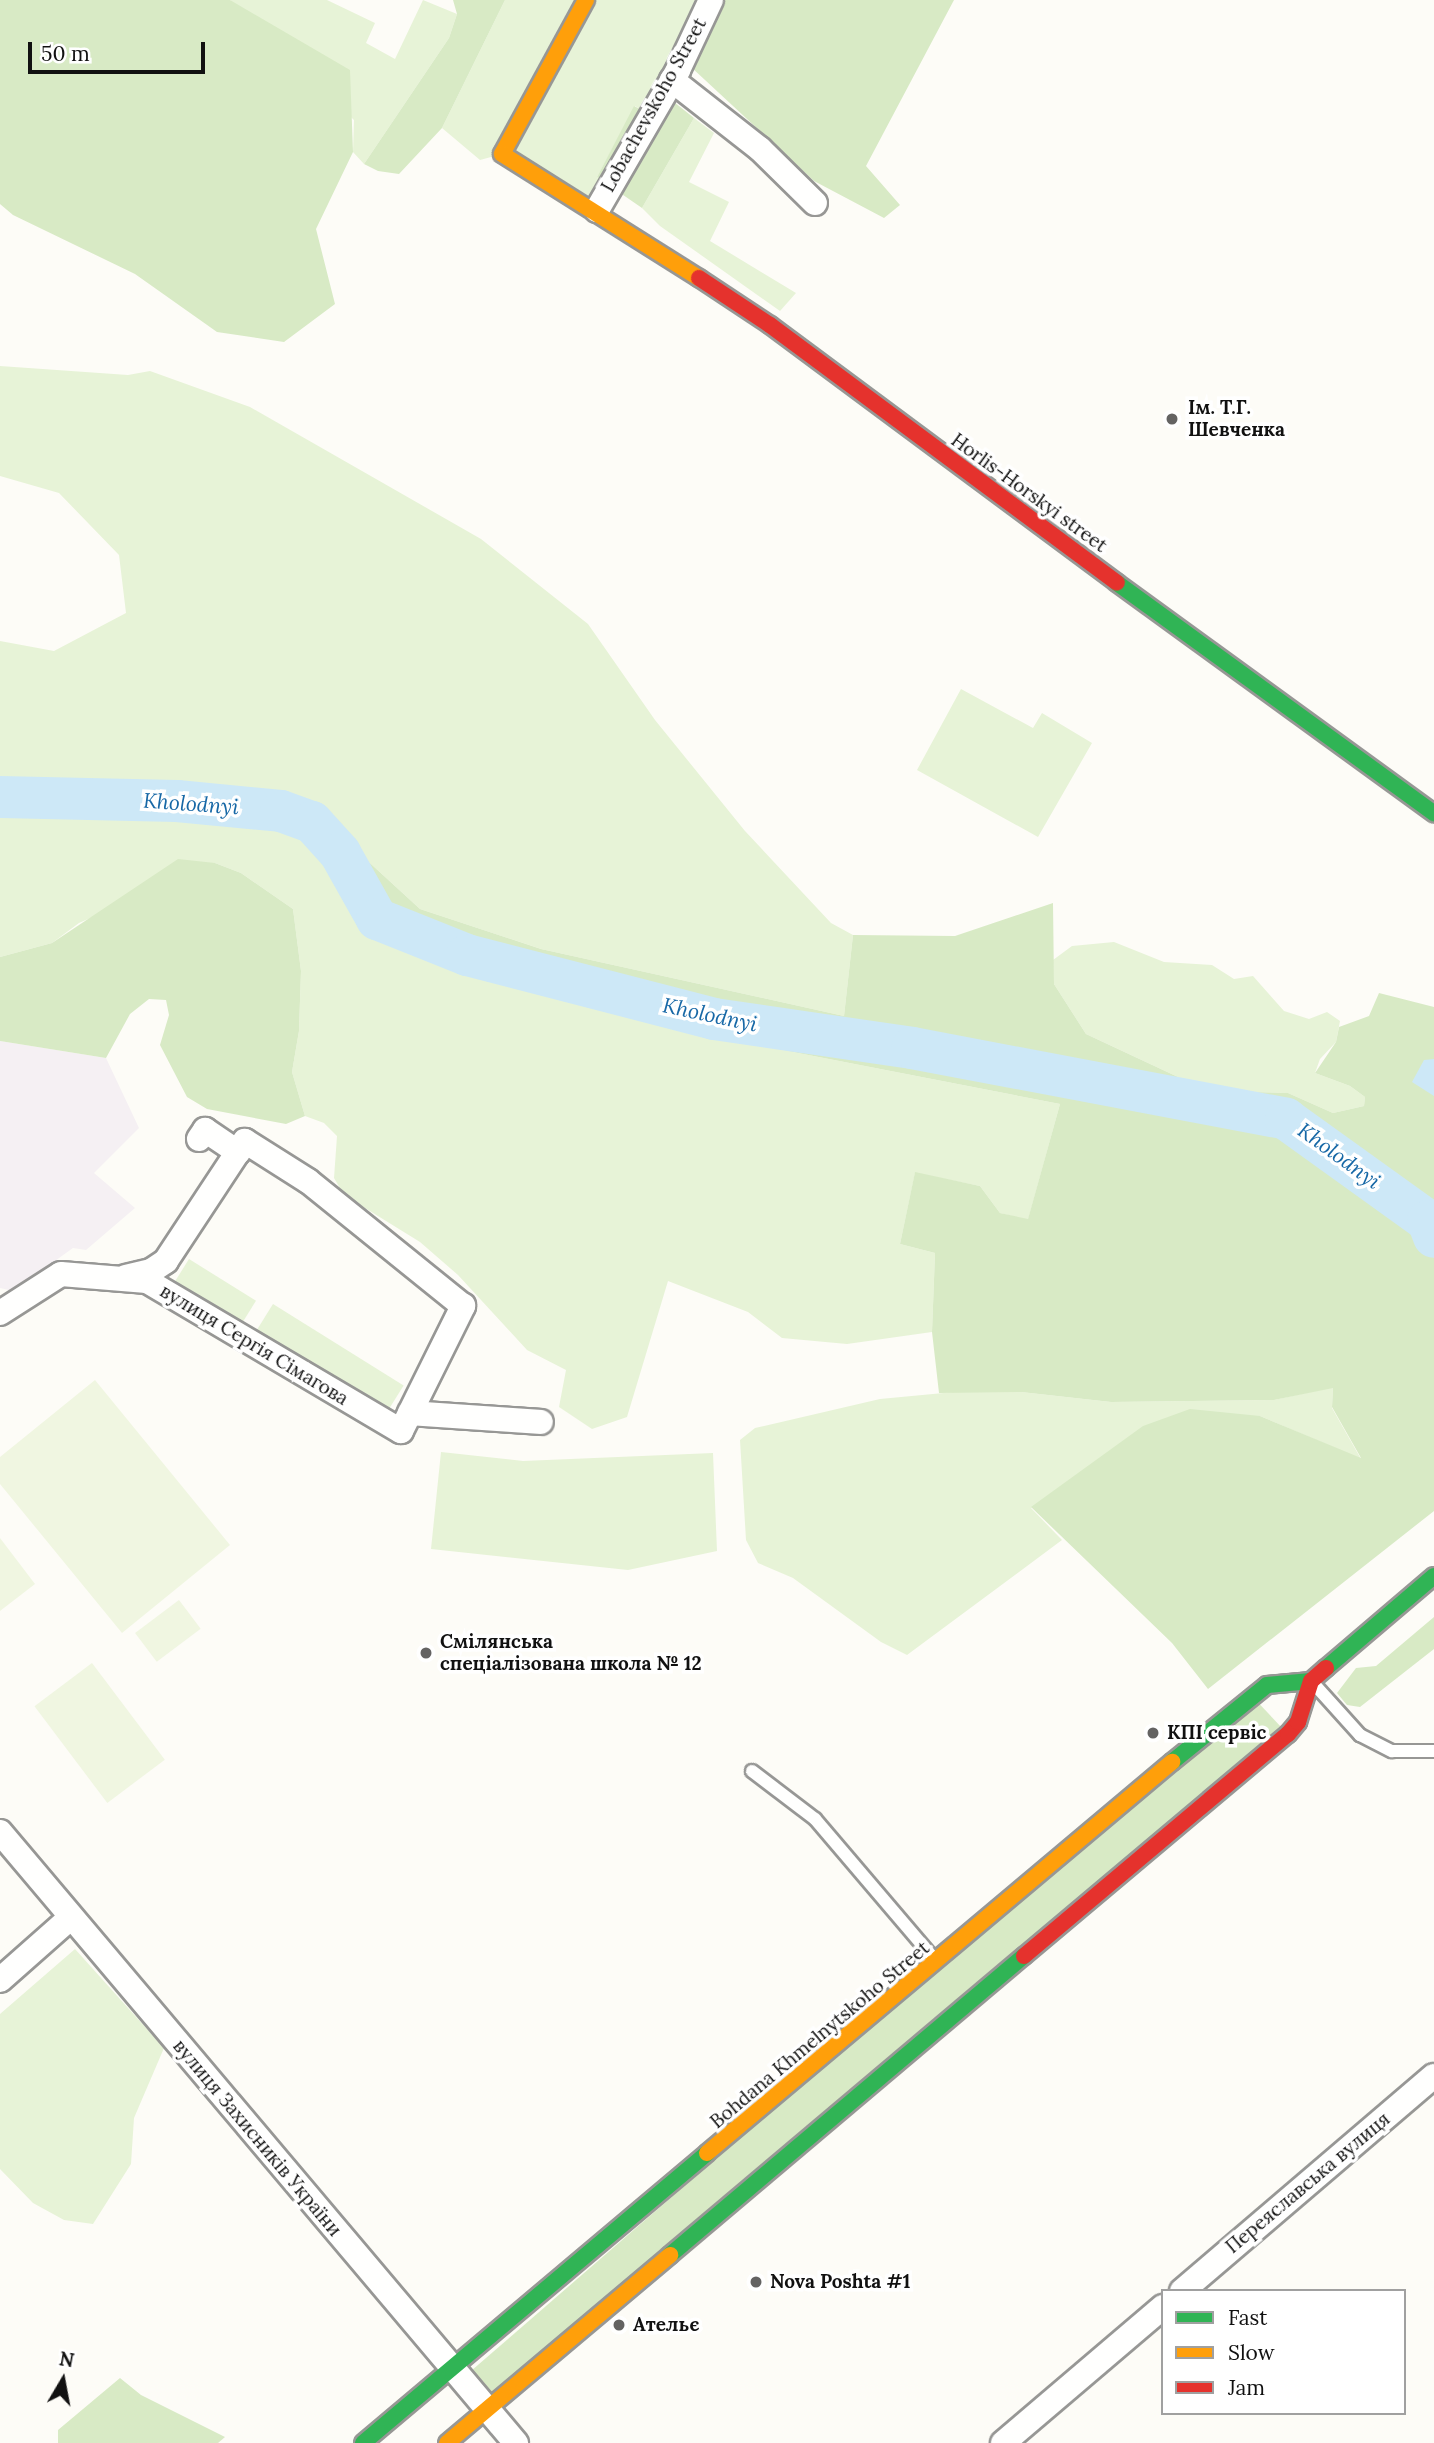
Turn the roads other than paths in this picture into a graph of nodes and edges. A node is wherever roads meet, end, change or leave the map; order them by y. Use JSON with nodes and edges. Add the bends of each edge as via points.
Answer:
{"nodes":[{"id":1,"x":586,"y":0,"type":"edge"},
{"id":2,"x":711,"y":0,"type":"edge"},
{"id":3,"x":672,"y":80,"type":"junction"},
{"id":4,"x":815,"y":203,"type":"dead end"},
{"id":5,"x":597,"y":210,"type":"junction"},
{"id":6,"x":1434,"y":813,"type":"edge"},
{"id":7,"x":126,"y":1277,"type":"junction"},
{"id":8,"x":0,"y":1313,"type":"edge"},
{"id":9,"x":400,"y":1419,"type":"junction"},
{"id":10,"x":541,"y":1422,"type":"dead end"},
{"id":11,"x":1434,"y":1576,"type":"edge"},
{"id":12,"x":1311,"y":1682,"type":"junction"},
{"id":13,"x":1434,"y":1751,"type":"edge"},
{"id":14,"x":752,"y":1771,"type":"dead end"},
{"id":15,"x":0,"y":1832,"type":"edge"},
{"id":16,"x":70,"y":1918,"type":"junction"},
{"id":17,"x":937,"y":1963,"type":"junction"},
{"id":18,"x":0,"y":1980,"type":"edge"},
{"id":19,"x":1434,"y":2076,"type":"edge"},
{"id":20,"x":1184,"y":2289,"type":"edge"},
{"id":21,"x":1161,"y":2309,"type":"edge"},
{"id":22,"x":453,"y":2368,"type":"junction"},
{"id":23,"x":487,"y":2409,"type":"junction"},
{"id":24,"x":363,"y":2443,"type":"edge"},
{"id":25,"x":447,"y":2443,"type":"edge"},
{"id":26,"x":516,"y":2443,"type":"edge"},
{"id":27,"x":1003,"y":2443,"type":"edge"}],
"edges":[{"from":1,"to":5,"type":"main road","name":"Horlis-Horskyi street","via":[[502,154]]},
{"from":2,"to":3,"type":"street","name":"Lobachevskoho Street"},
{"from":3,"to":4,"type":"street","via":[[760,149]]},
{"from":3,"to":5,"type":"street","name":"Lobachevskoho Street"},
{"from":5,"to":6,"type":"main road","name":"Horlis-Horskyi street","via":[[770,325],[974,480]]},
{"from":7,"to":8,"type":"street","name":"вулиця Сергія Сімагова","via":[[61,1274]]},
{"from":7,"to":9,"type":"street","name":"вулиця Сергія Сімагова","via":[[147,1281]]},
{"from":7,"to":9,"type":"street","via":[[152,1271],[166,1261],[218,1145],[245,1141],[308,1181],[463,1306]]},
{"from":9,"to":10,"type":"street"},
{"from":11,"to":12,"type":"main road"},
{"from":12,"to":13,"type":"lane","via":[[1360,1735],[1392,1751]]},
{"from":12,"to":17,"type":"main road","name":"Bohdana Khmelnytskoho Street","via":[[1267,1685],[1251,1695]]},
{"from":12,"to":23,"type":"main road","via":[[1298,1722],[1288,1734]]},
{"from":14,"to":17,"type":"lane","via":[[815,1819]]},
{"from":15,"to":16,"type":"street","name":"вулиця Захисників України"},
{"from":16,"to":18,"type":"street"},
{"from":16,"to":22,"type":"street","name":"вулиця Захисників України"},
{"from":17,"to":22,"type":"main road","name":"Bohdana Khmelnytskoho Street"},
{"from":19,"to":20,"type":"street","name":"Переяславська вулиця"},
{"from":21,"to":27,"type":"street"},
{"from":22,"to":23,"type":"street","name":"вулиця Захисників України"},
{"from":22,"to":24,"type":"main road","name":"Bohdana Khmelnytskoho Street"},
{"from":23,"to":25,"type":"main road"},
{"from":23,"to":26,"type":"street","name":"вулиця Захисників України"}]}
